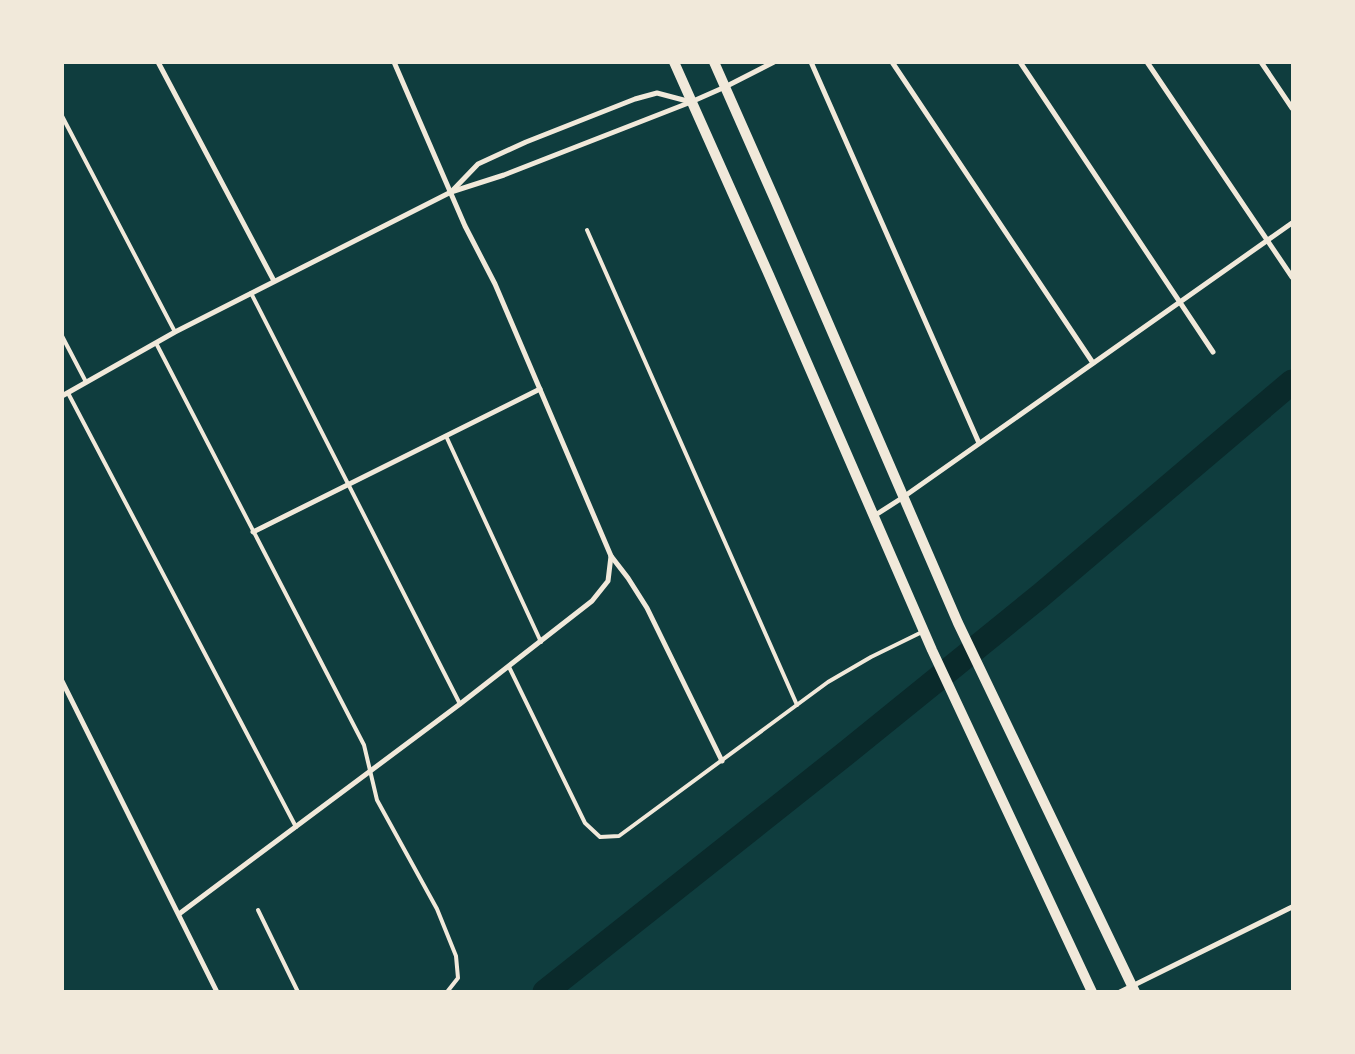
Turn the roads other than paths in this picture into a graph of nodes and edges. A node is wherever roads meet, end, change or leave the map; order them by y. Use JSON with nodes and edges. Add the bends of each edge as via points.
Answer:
{"nodes":[{"id":1,"x":158,"y":62,"type":"edge"},
{"id":2,"x":394,"y":62,"type":"edge"},
{"id":3,"x":674,"y":62,"type":"edge"},
{"id":4,"x":714,"y":62,"type":"edge"},
{"id":5,"x":774,"y":62,"type":"edge"},
{"id":6,"x":811,"y":62,"type":"edge"},
{"id":7,"x":892,"y":62,"type":"edge"},
{"id":8,"x":1020,"y":62,"type":"edge"},
{"id":9,"x":1147,"y":62,"type":"edge"},
{"id":10,"x":1260,"y":62,"type":"edge"},
{"id":11,"x":725,"y":87,"type":"junction"},
{"id":12,"x":692,"y":102,"type":"junction"},
{"id":13,"x":1292,"y":108,"type":"edge"},
{"id":14,"x":62,"y":116,"type":"edge"},
{"id":15,"x":451,"y":192,"type":"junction"},
{"id":16,"x":1292,"y":223,"type":"edge"},
{"id":17,"x":588,"y":230,"type":"dead end"},
{"id":18,"x":1268,"y":240,"type":"junction"},
{"id":19,"x":1292,"y":277,"type":"edge"},
{"id":20,"x":274,"y":281,"type":"junction"},
{"id":21,"x":252,"y":293,"type":"junction"},
{"id":22,"x":1179,"y":302,"type":"junction"},
{"id":23,"x":175,"y":332,"type":"junction"},
{"id":24,"x":62,"y":336,"type":"edge"},
{"id":25,"x":156,"y":343,"type":"junction"},
{"id":26,"x":1213,"y":352,"type":"dead end"},
{"id":27,"x":1093,"y":363,"type":"junction"},
{"id":28,"x":86,"y":382,"type":"junction"},
{"id":29,"x":540,"y":389,"type":"junction"},
{"id":30,"x":65,"y":394,"type":"edge"},
{"id":31,"x":446,"y":436,"type":"junction"},
{"id":32,"x":979,"y":442,"type":"junction"},
{"id":33,"x":348,"y":484,"type":"junction"},
{"id":34,"x":902,"y":498,"type":"junction"},
{"id":35,"x":874,"y":516,"type":"junction"},
{"id":36,"x":254,"y":532,"type":"junction"},
{"id":37,"x":611,"y":556,"type":"junction"},
{"id":38,"x":924,"y":631,"type":"junction"},
{"id":39,"x":541,"y":642,"type":"junction"},
{"id":40,"x":509,"y":667,"type":"junction"},
{"id":41,"x":62,"y":681,"type":"edge"},
{"id":42,"x":460,"y":704,"type":"junction"},
{"id":43,"x":797,"y":705,"type":"junction"},
{"id":44,"x":722,"y":761,"type":"junction"},
{"id":45,"x":371,"y":771,"type":"junction"},
{"id":46,"x":296,"y":827,"type":"junction"},
{"id":47,"x":1292,"y":907,"type":"edge"},
{"id":48,"x":258,"y":910,"type":"dead end"},
{"id":49,"x":179,"y":914,"type":"junction"},
{"id":50,"x":1134,"y":988,"type":"edge"},
{"id":51,"x":217,"y":992,"type":"edge"},
{"id":52,"x":298,"y":992,"type":"edge"},
{"id":53,"x":447,"y":992,"type":"edge"},
{"id":54,"x":1092,"y":992,"type":"edge"},
{"id":55,"x":1120,"y":992,"type":"edge"}],
"edges":[{"from":1,"to":20,"type":"street"},
{"from":2,"to":15,"type":"street"},
{"from":3,"to":12,"type":"main road"},
{"from":4,"to":11,"type":"main road"},
{"from":5,"to":11,"type":"street"},
{"from":6,"to":32,"type":"street"},
{"from":7,"to":27,"type":"street"},
{"from":8,"to":22,"type":"street"},
{"from":9,"to":18,"type":"street"},
{"from":10,"to":13,"type":"street"},
{"from":11,"to":12,"type":"street"},
{"from":11,"to":34,"type":"main road"},
{"from":12,"to":15,"type":"street","via":[[504,175]]},
{"from":12,"to":15,"type":"street","via":[[657,93],[635,99],[478,164]]},
{"from":12,"to":35,"type":"main road"},
{"from":14,"to":23,"type":"lane"},
{"from":15,"to":20,"type":"street"},
{"from":15,"to":29,"type":"street"},
{"from":16,"to":18,"type":"street"},
{"from":17,"to":43,"type":"lane"},
{"from":18,"to":19,"type":"street"},
{"from":18,"to":22,"type":"street"},
{"from":20,"to":21,"type":"street"},
{"from":21,"to":23,"type":"street"},
{"from":21,"to":33,"type":"lane"},
{"from":22,"to":26,"type":"street"},
{"from":22,"to":27,"type":"street"},
{"from":23,"to":25,"type":"street"},
{"from":24,"to":28,"type":"lane"},
{"from":25,"to":28,"type":"street"},
{"from":25,"to":36,"type":"lane"},
{"from":27,"to":32,"type":"street"},
{"from":28,"to":30,"type":"street"},
{"from":29,"to":31,"type":"street"},
{"from":29,"to":37,"type":"street"},
{"from":30,"to":46,"type":"lane"},
{"from":31,"to":33,"type":"street"},
{"from":31,"to":39,"type":"lane"},
{"from":32,"to":34,"type":"street"},
{"from":33,"to":36,"type":"street"},
{"from":33,"to":42,"type":"lane"},
{"from":34,"to":35,"type":"street"},
{"from":34,"to":50,"type":"main road","via":[[958,623]]},
{"from":35,"to":38,"type":"main road"},
{"from":36,"to":45,"type":"lane","via":[[364,745]]},
{"from":37,"to":39,"type":"street","via":[[608,582],[592,602]]},
{"from":37,"to":44,"type":"street","via":[[646,608]]},
{"from":38,"to":43,"type":"lane","via":[[871,657]]},
{"from":38,"to":54,"type":"main road"},
{"from":39,"to":40,"type":"street"},
{"from":40,"to":42,"type":"street"},
{"from":40,"to":44,"type":"lane","via":[[585,822],[600,837],[619,836]]},
{"from":41,"to":49,"type":"street"},
{"from":42,"to":45,"type":"street"},
{"from":43,"to":44,"type":"lane"},
{"from":45,"to":46,"type":"street"},
{"from":45,"to":53,"type":"lane","via":[[377,800],[437,909],[456,956],[458,978]]},
{"from":46,"to":49,"type":"street"},
{"from":47,"to":50,"type":"street"},
{"from":48,"to":52,"type":"lane"},
{"from":49,"to":51,"type":"street"},
{"from":50,"to":55,"type":"street"}]}
